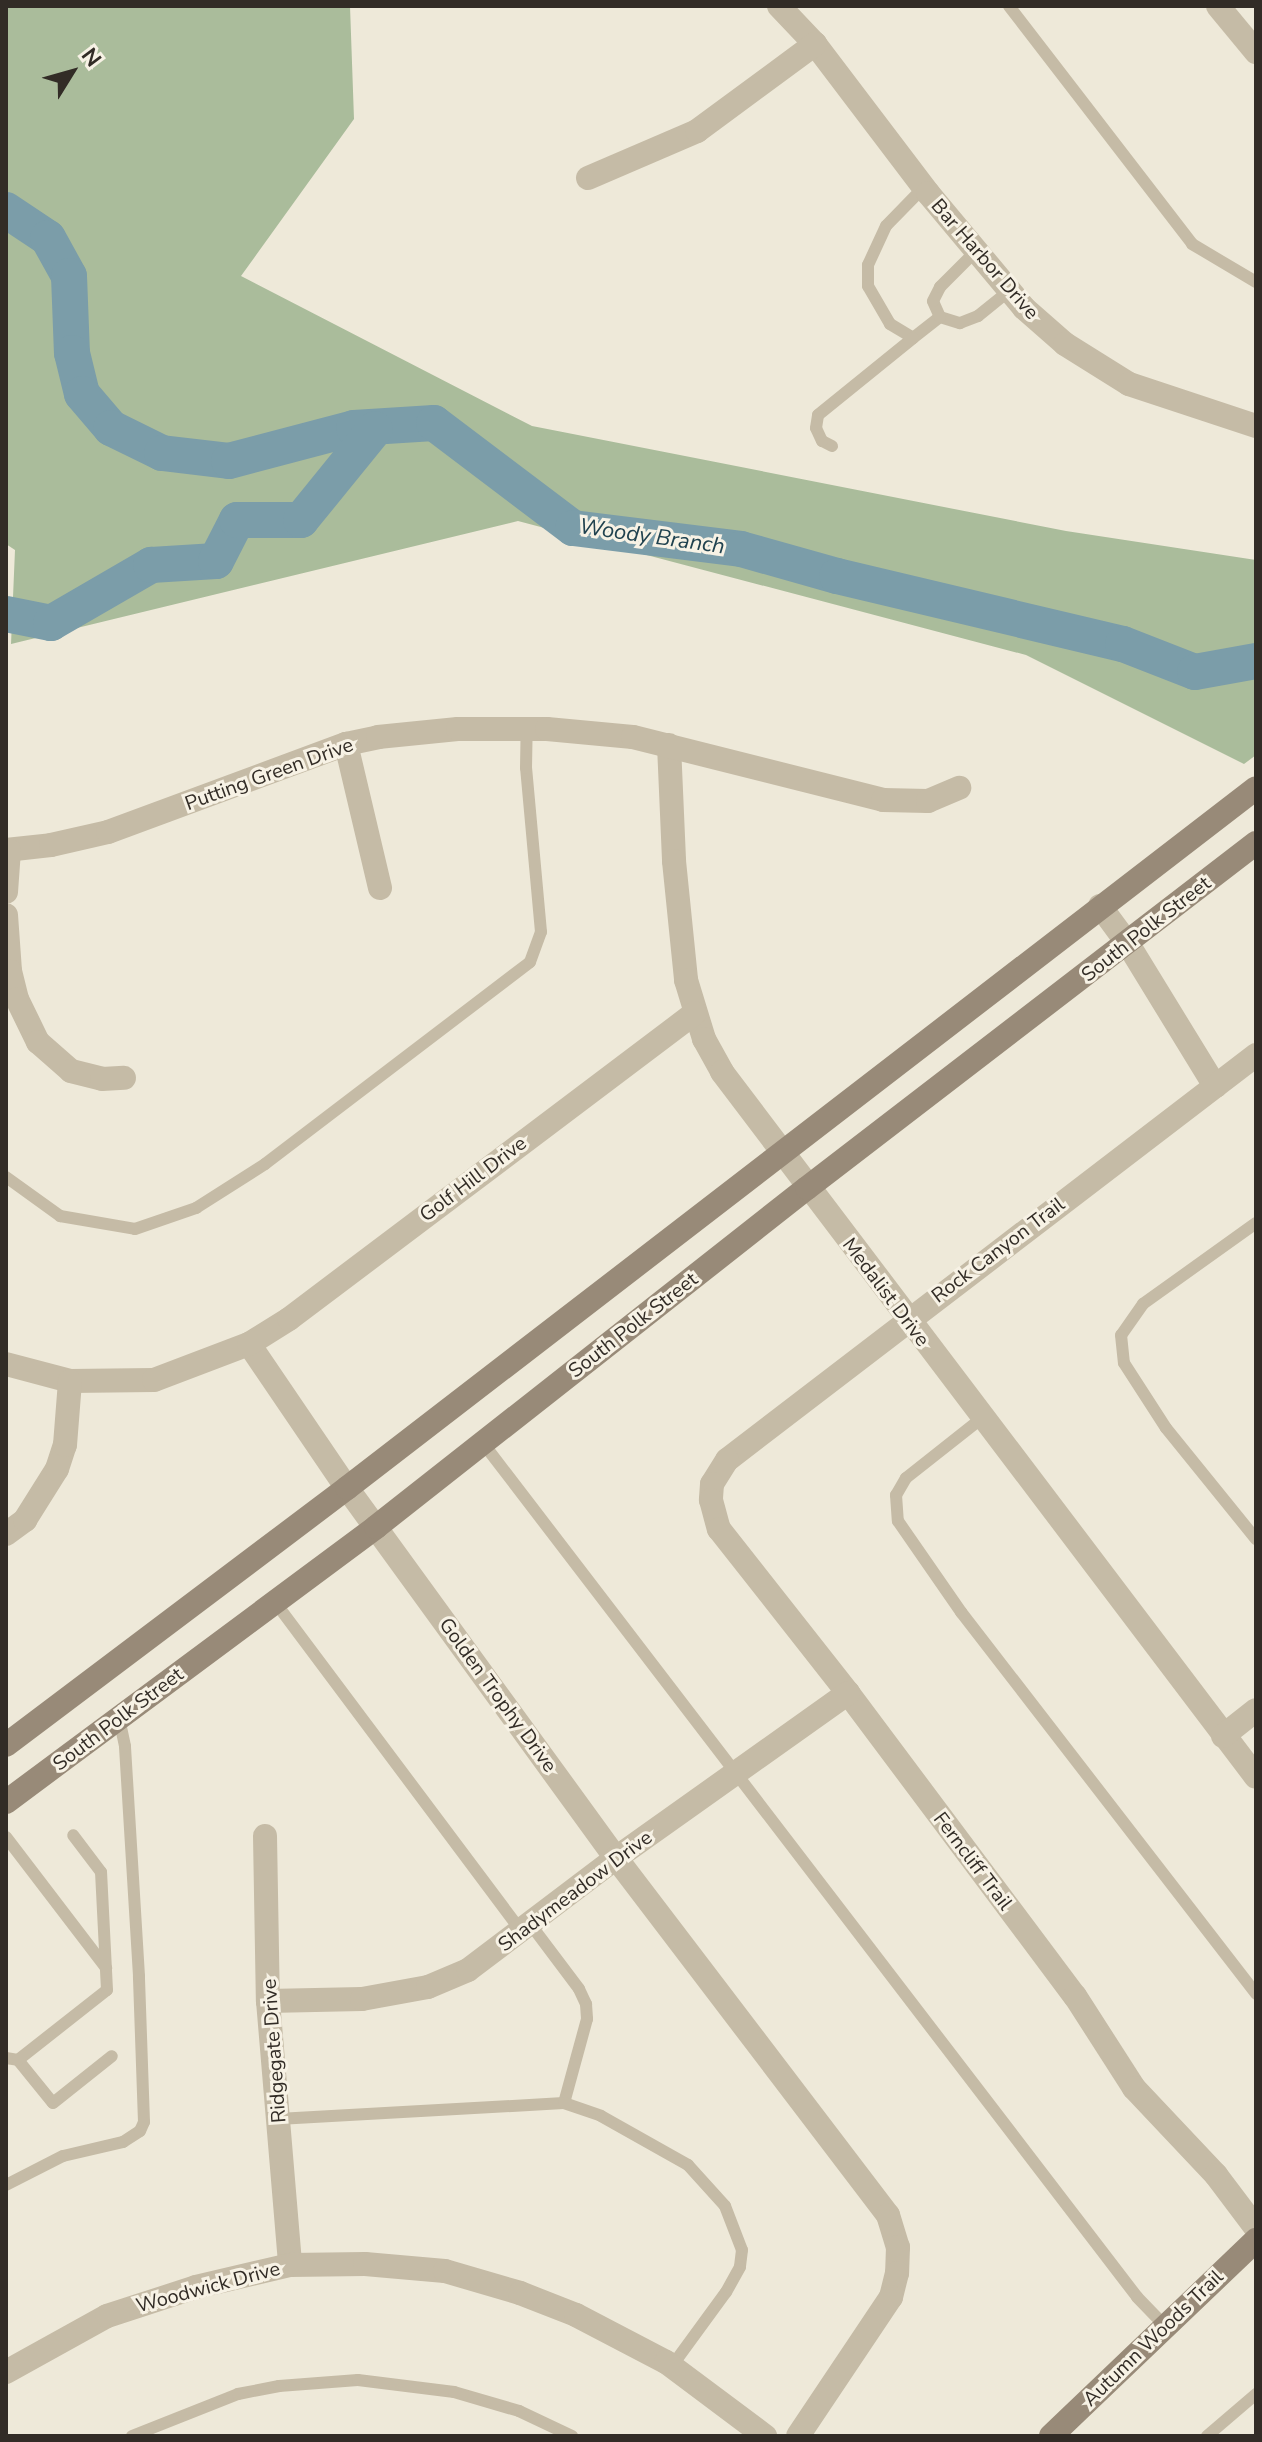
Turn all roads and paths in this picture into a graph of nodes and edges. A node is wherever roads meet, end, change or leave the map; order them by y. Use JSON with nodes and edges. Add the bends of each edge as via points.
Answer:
{"nodes":[{"id":1,"x":779,"y":6,"type":"edge"},
{"id":2,"x":1009,"y":6,"type":"edge"},
{"id":3,"x":1218,"y":6,"type":"edge"},
{"id":4,"x":815,"y":44,"type":"junction"},
{"id":5,"x":1256,"y":52,"type":"edge"},
{"id":6,"x":588,"y":178,"type":"dead end"},
{"id":7,"x":924,"y":187,"type":"junction"},
{"id":8,"x":975,"y":252,"type":"junction"},
{"id":9,"x":1256,"y":282,"type":"edge"},
{"id":10,"x":1009,"y":291,"type":"junction"},
{"id":11,"x":940,"y":317,"type":"junction"},
{"id":12,"x":913,"y":338,"type":"junction"},
{"id":13,"x":1256,"y":426,"type":"edge"},
{"id":14,"x":832,"y":446,"type":"dead end"},
{"id":15,"x":527,"y":729,"type":"junction"},
{"id":16,"x":346,"y":744,"type":"junction"},
{"id":17,"x":669,"y":745,"type":"junction"},
{"id":18,"x":959,"y":788,"type":"dead end"},
{"id":19,"x":1256,"y":788,"type":"edge"},
{"id":20,"x":1256,"y":843,"type":"edge"},
{"id":21,"x":7,"y":850,"type":"edge"},
{"id":22,"x":380,"y":888,"type":"dead end"},
{"id":23,"x":6,"y":892,"type":"edge"},
{"id":24,"x":1100,"y":906,"type":"junction"},
{"id":25,"x":6,"y":915,"type":"edge"},
{"id":26,"x":1128,"y":944,"type":"junction"},
{"id":27,"x":695,"y":1013,"type":"junction"},
{"id":28,"x":1256,"y":1055,"type":"edge"},
{"id":29,"x":124,"y":1078,"type":"dead end"},
{"id":30,"x":1215,"y":1086,"type":"junction"},
{"id":31,"x":780,"y":1152,"type":"junction"},
{"id":32,"x":6,"y":1177,"type":"edge"},
{"id":33,"x":807,"y":1188,"type":"junction"},
{"id":34,"x":1256,"y":1223,"type":"edge"},
{"id":35,"x":907,"y":1320,"type":"junction"},
{"id":36,"x":249,"y":1344,"type":"junction"},
{"id":37,"x":6,"y":1364,"type":"edge"},
{"id":38,"x":70,"y":1381,"type":"junction"},
{"id":39,"x":982,"y":1418,"type":"junction"},
{"id":40,"x":483,"y":1443,"type":"junction"},
{"id":41,"x":712,"y":1484,"type":"joint"},
{"id":42,"x":347,"y":1488,"type":"junction"},
{"id":43,"x":376,"y":1527,"type":"junction"},
{"id":44,"x":6,"y":1534,"type":"edge"},
{"id":45,"x":1256,"y":1539,"type":"edge"},
{"id":46,"x":275,"y":1602,"type":"junction"},
{"id":47,"x":848,"y":1693,"type":"junction"},
{"id":48,"x":1256,"y":1710,"type":"edge"},
{"id":49,"x":119,"y":1718,"type":"junction"},
{"id":50,"x":1223,"y":1736,"type":"junction"},
{"id":51,"x":6,"y":1745,"type":"edge"},
{"id":52,"x":735,"y":1774,"type":"junction"},
{"id":53,"x":1256,"y":1777,"type":"edge"},
{"id":54,"x":6,"y":1802,"type":"edge"},
{"id":55,"x":73,"y":1835,"type":"dead end"},
{"id":56,"x":265,"y":1836,"type":"dead end"},
{"id":57,"x":6,"y":1837,"type":"edge"},
{"id":58,"x":616,"y":1858,"type":"junction"},
{"id":59,"x":527,"y":1928,"type":"junction"},
{"id":60,"x":106,"y":1968,"type":"junction"},
{"id":61,"x":1256,"y":1994,"type":"edge"},
{"id":62,"x":268,"y":2001,"type":"junction"},
{"id":63,"x":112,"y":2056,"type":"dead end"},
{"id":64,"x":12,"y":2059,"type":"edge"},
{"id":65,"x":564,"y":2103,"type":"junction"},
{"id":66,"x":278,"y":2119,"type":"junction"},
{"id":67,"x":6,"y":2185,"type":"edge"},
{"id":68,"x":1256,"y":2228,"type":"edge"},
{"id":69,"x":1256,"y":2240,"type":"edge"},
{"id":70,"x":290,"y":2265,"type":"junction"},
{"id":71,"x":1165,"y":2326,"type":"junction"},
{"id":72,"x":672,"y":2366,"type":"junction"},
{"id":73,"x":6,"y":2372,"type":"edge"},
{"id":74,"x":1256,"y":2394,"type":"edge"},
{"id":75,"x":132,"y":2436,"type":"edge"},
{"id":76,"x":572,"y":2436,"type":"edge"},
{"id":77,"x":765,"y":2436,"type":"edge"},
{"id":78,"x":798,"y":2436,"type":"edge"},
{"id":79,"x":1051,"y":2436,"type":"edge"},
{"id":80,"x":1207,"y":2436,"type":"edge"}],
"edges":[{"from":1,"to":4,"type":"street","name":"Bar Harbor Drive"},
{"from":2,"to":9,"type":"lane","via":[[1192,244]]},
{"from":3,"to":5,"type":"street"},
{"from":4,"to":6,"type":"street","via":[[697,131]]},
{"from":4,"to":7,"type":"street","name":"Bar Harbor Drive"},
{"from":7,"to":8,"type":"street","name":"Bar Harbor Drive"},
{"from":7,"to":12,"type":"lane","via":[[886,226],[868,265],[868,286],[880,308],[890,324]]},
{"from":8,"to":10,"type":"street","name":"Bar Harbor Drive"},
{"from":8,"to":11,"type":"lane","via":[[940,287],[933,301]]},
{"from":10,"to":11,"type":"lane","via":[[960,323]]},
{"from":10,"to":13,"type":"street","name":"Bar Harbor Drive","via":[[1065,344],[1129,384]]},
{"from":11,"to":12,"type":"lane"},
{"from":12,"to":14,"type":"lane","via":[[818,415],[816,428],[822,441]]},
{"from":15,"to":16,"type":"street","name":"Putting Green Drive","via":[[419,732]]},
{"from":15,"to":17,"type":"street","name":"Putting Green Drive"},
{"from":15,"to":32,"type":"lane","via":[[541,932],[530,962],[265,1164],[196,1208],[135,1229],[60,1216]]},
{"from":16,"to":21,"type":"street","name":"Putting Green Drive","via":[[108,832]]},
{"from":16,"to":22,"type":"street"},
{"from":17,"to":18,"type":"street","name":"Putting Green Drive","via":[[883,800],[928,801]]},
{"from":17,"to":27,"type":"street","name":"Medalist Drive","via":[[681,945]]},
{"from":19,"to":24,"type":"main road"},
{"from":20,"to":26,"type":"main road","name":"South Polk Street"},
{"from":21,"to":23,"type":"street"},
{"from":24,"to":26,"type":"street"},
{"from":24,"to":31,"type":"main road"},
{"from":25,"to":29,"type":"street","via":[[17,999],[38,1042],[71,1071]]},
{"from":26,"to":30,"type":"street"},
{"from":26,"to":33,"type":"main road","name":"South Polk Street"},
{"from":27,"to":31,"type":"street","name":"Medalist Drive","via":[[722,1072]]},
{"from":27,"to":36,"type":"street","name":"Golf Hill Drive"},
{"from":28,"to":30,"type":"street","name":"Rock Canyon Trail"},
{"from":30,"to":35,"type":"street","name":"Rock Canyon Trail"},
{"from":31,"to":33,"type":"street","name":"Medalist Drive"},
{"from":31,"to":42,"type":"main road"},
{"from":33,"to":35,"type":"street","name":"Medalist Drive"},
{"from":33,"to":40,"type":"main road","name":"South Polk Street"},
{"from":34,"to":45,"type":"lane","via":[[1143,1304],[1121,1335],[1124,1363],[1166,1428]]},
{"from":35,"to":39,"type":"street","name":"Medalist Drive"},
{"from":35,"to":41,"type":"street","name":"Rock Canyon Trail","via":[[727,1460]]},
{"from":36,"to":38,"type":"street","via":[[154,1380]]},
{"from":36,"to":42,"type":"street","name":"Golden Trophy Drive"},
{"from":37,"to":38,"type":"street"},
{"from":38,"to":44,"type":"street","via":[[65,1445],[57,1469],[25,1520]]},
{"from":39,"to":50,"type":"street","name":"Medalist Drive"},
{"from":39,"to":61,"type":"lane","via":[[906,1478],[896,1495],[898,1521],[961,1612]]},
{"from":40,"to":43,"type":"main road","name":"South Polk Street"},
{"from":40,"to":52,"type":"lane"},
{"from":41,"to":47,"type":"street","name":"Ferncliff Trail","via":[[719,1529]]},
{"from":42,"to":43,"type":"street","name":"Golden Trophy Drive"},
{"from":42,"to":51,"type":"main road"},
{"from":43,"to":46,"type":"main road","name":"South Polk Street"},
{"from":43,"to":58,"type":"street","name":"Golden Trophy Drive"},
{"from":46,"to":49,"type":"main road","name":"South Polk Street"},
{"from":46,"to":59,"type":"lane"},
{"from":47,"to":52,"type":"street","name":"Shadymeadow Drive"},
{"from":47,"to":68,"type":"street","name":"Ferncliff Trail","via":[[1075,1996],[1134,2088],[1216,2175]]},
{"from":48,"to":50,"type":"street"},
{"from":49,"to":54,"type":"main road","name":"South Polk Street"},
{"from":49,"to":67,"type":"lane","via":[[125,1746],[144,2122],[123,2142],[63,2156]]},
{"from":50,"to":53,"type":"street","name":"Medalist Drive"},
{"from":52,"to":58,"type":"street","name":"Shadymeadow Drive"},
{"from":52,"to":71,"type":"lane","via":[[1137,2297]]},
{"from":55,"to":60,"type":"lane","via":[[101,1872]]},
{"from":56,"to":62,"type":"street","name":"Ridgegate Drive"},
{"from":57,"to":60,"type":"lane"},
{"from":58,"to":59,"type":"street","name":"Shadymeadow Drive"},
{"from":58,"to":78,"type":"street","name":"Golden Trophy Drive","via":[[888,2215],[898,2247],[891,2297]]},
{"from":59,"to":62,"type":"street","name":"Shadymeadow Drive","via":[[468,1970],[428,1987],[362,1999]]},
{"from":59,"to":65,"type":"lane","via":[[586,2004],[587,2019]]},
{"from":60,"to":64,"type":"lane","via":[[107,1990]]},
{"from":62,"to":66,"type":"street","name":"Ridgegate Drive"},
{"from":63,"to":64,"type":"lane","via":[[53,2103]]},
{"from":65,"to":66,"type":"lane"},
{"from":65,"to":72,"type":"lane","via":[[601,2116],[688,2165],[735,2225],[740,2267]]},
{"from":66,"to":70,"type":"street","name":"Ridgegate Drive"},
{"from":69,"to":71,"type":"main road","name":"Autumn Woods Trail"},
{"from":70,"to":72,"type":"street","name":"Woodwick Drive","via":[[445,2271],[576,2315]]},
{"from":70,"to":73,"type":"street","name":"Woodwick Drive","via":[[196,2287],[107,2316]]},
{"from":71,"to":79,"type":"main road","name":"Autumn Woods Trail"},
{"from":72,"to":77,"type":"street","name":"Woodwick Drive"},
{"from":74,"to":80,"type":"lane"},
{"from":75,"to":76,"type":"lane","via":[[238,2394],[358,2380],[486,2400]]}]}
